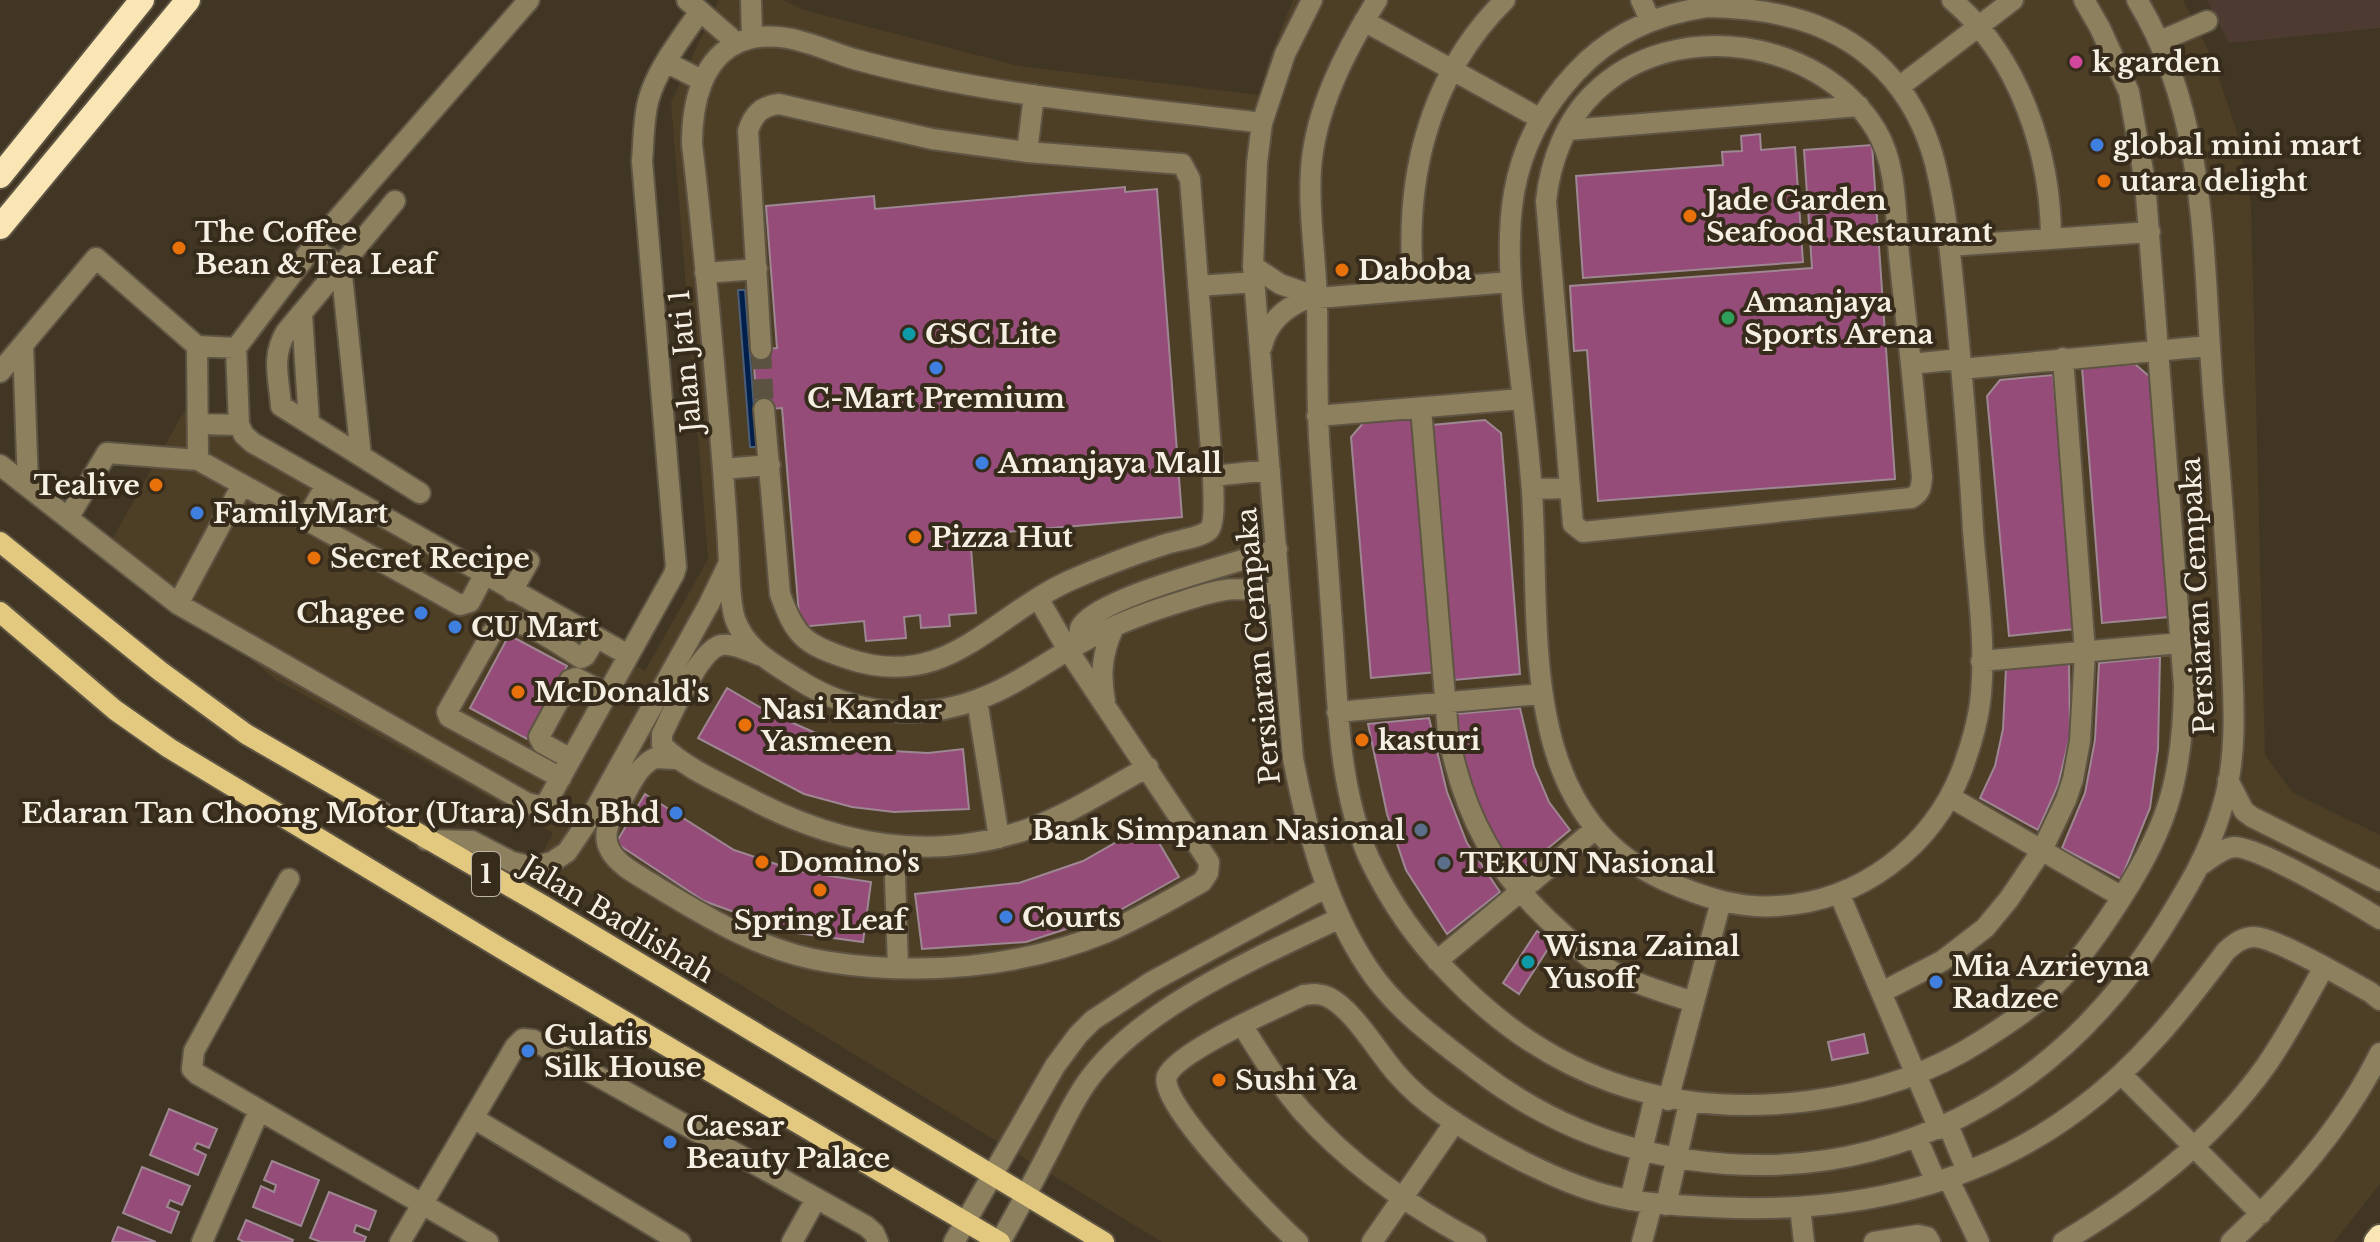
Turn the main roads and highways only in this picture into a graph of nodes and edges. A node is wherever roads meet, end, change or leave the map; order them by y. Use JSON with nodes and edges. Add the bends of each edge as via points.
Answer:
{"nodes":[{"id":1,"x":142,"y":0,"type":"edge"},
{"id":2,"x":188,"y":0,"type":"edge"},
{"id":3,"x":0,"y":176,"type":"edge"},
{"id":4,"x":0,"y":227,"type":"edge"},
{"id":5,"x":0,"y":542,"type":"edge"},
{"id":6,"x":0,"y":612,"type":"edge"},
{"id":7,"x":2380,"y":1237,"type":"edge"},
{"id":8,"x":1000,"y":1242,"type":"edge"},
{"id":9,"x":1104,"y":1242,"type":"edge"},
{"id":10,"x":2376,"y":1242,"type":"edge"}],
"edges":[{"from":1,"to":3,"type":"highway"},
{"from":2,"to":4,"type":"highway"},
{"from":5,"to":9,"type":"main road","name":"Jalan Badlishah","number":"1","via":[[246,734]]},
{"from":6,"to":8,"type":"main road","number":"1","via":[[115,710],[169,748]]},
{"from":7,"to":10,"type":"highway"}]}
